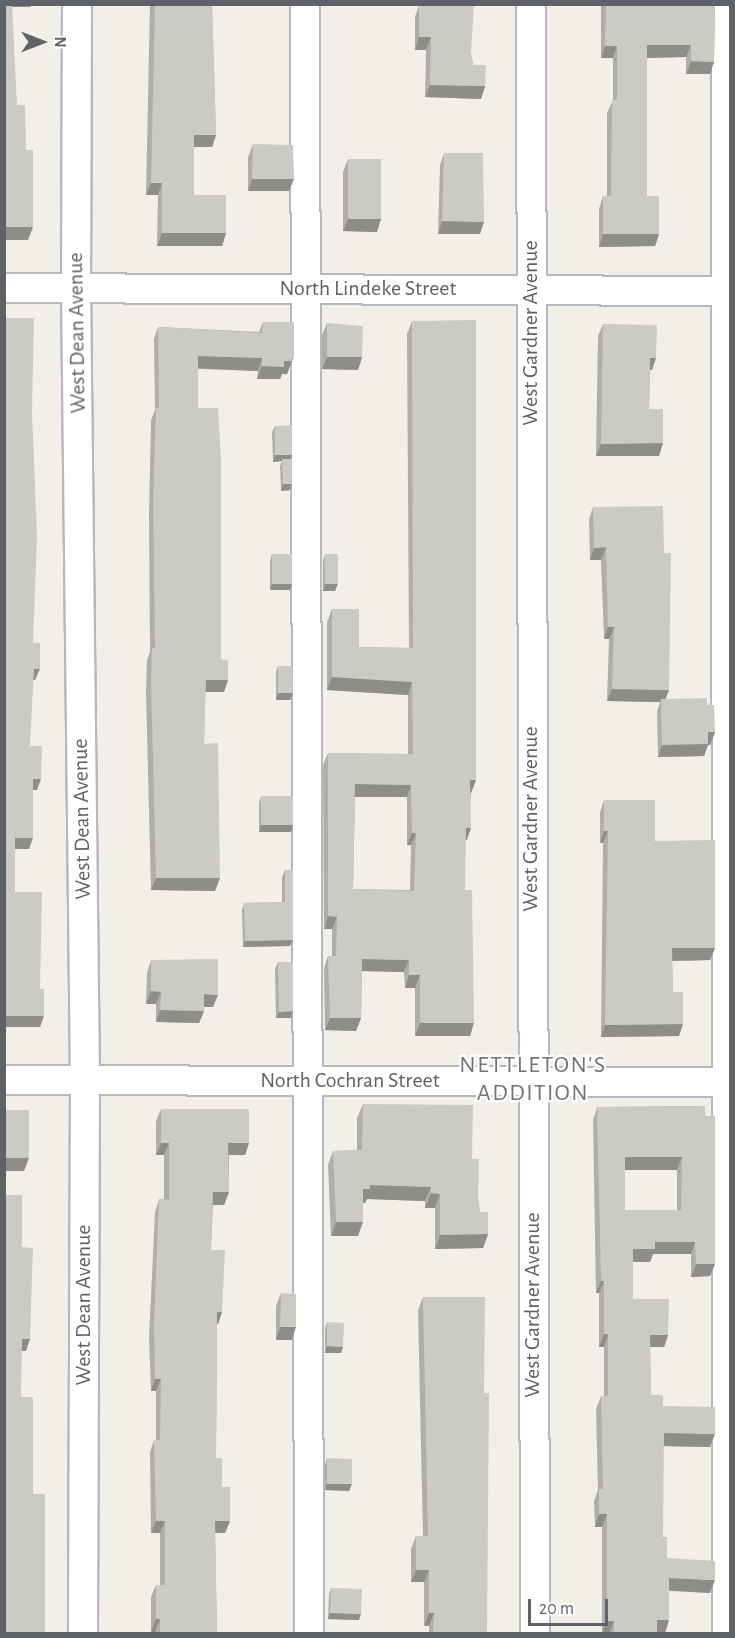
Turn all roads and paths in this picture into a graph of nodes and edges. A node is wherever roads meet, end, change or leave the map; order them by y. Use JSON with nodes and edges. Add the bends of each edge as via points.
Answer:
{"nodes":[{"id":1,"x":77,"y":4,"type":"edge"},
{"id":2,"x":305,"y":4,"type":"edge"},
{"id":3,"x":531,"y":4,"type":"edge"},
{"id":4,"x":726,"y":4,"type":"edge"},
{"id":5,"x":4,"y":288,"type":"edge"},
{"id":6,"x":76,"y":288,"type":"junction"},
{"id":7,"x":531,"y":288,"type":"junction"},
{"id":8,"x":306,"y":290,"type":"junction"},
{"id":9,"x":729,"y":291,"type":"edge"},
{"id":10,"x":4,"y":1080,"type":"edge"},
{"id":11,"x":85,"y":1080,"type":"junction"},
{"id":12,"x":307,"y":1081,"type":"junction"},
{"id":13,"x":531,"y":1081,"type":"junction"},
{"id":14,"x":729,"y":1082,"type":"edge"},
{"id":15,"x":83,"y":1634,"type":"edge"},
{"id":16,"x":309,"y":1634,"type":"edge"},
{"id":17,"x":535,"y":1634,"type":"edge"},
{"id":18,"x":727,"y":1634,"type":"edge"}],
"edges":[{"from":1,"to":6,"type":"street","name":"West Dean Avenue"},
{"from":2,"to":8,"type":"street"},
{"from":3,"to":7,"type":"street","name":"West Gardner Avenue"},
{"from":4,"to":9,"type":"street"},
{"from":5,"to":6,"type":"street","name":"North Lindeke Street"},
{"from":6,"to":8,"type":"street","name":"North Lindeke Street"},
{"from":6,"to":11,"type":"street","name":"West Dean Avenue"},
{"from":7,"to":8,"type":"street","name":"North Lindeke Street"},
{"from":7,"to":9,"type":"street","name":"North Lindeke Street"},
{"from":7,"to":13,"type":"street","name":"West Gardner Avenue"},
{"from":8,"to":12,"type":"street"},
{"from":9,"to":14,"type":"street"},
{"from":10,"to":11,"type":"street","name":"North Cochran Street"},
{"from":11,"to":12,"type":"street","name":"North Cochran Street"},
{"from":11,"to":15,"type":"street","name":"West Dean Avenue"},
{"from":12,"to":13,"type":"street","name":"North Cochran Street"},
{"from":12,"to":16,"type":"street"},
{"from":13,"to":14,"type":"street","name":"North Cochran Street"},
{"from":13,"to":17,"type":"street","name":"West Gardner Avenue"},
{"from":14,"to":18,"type":"street"}]}
